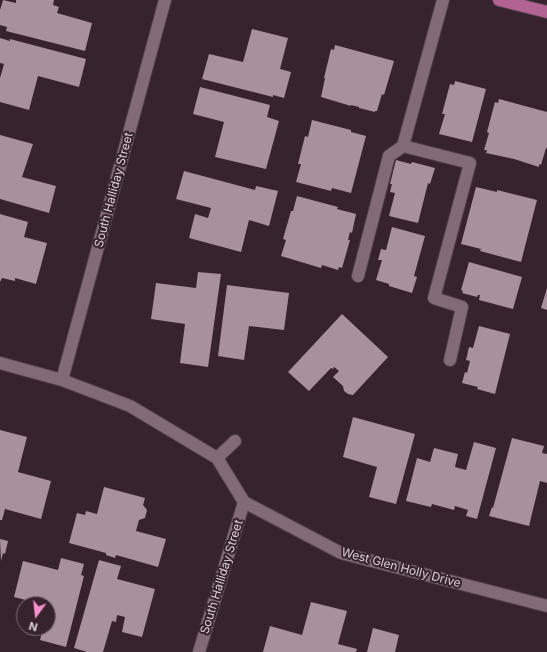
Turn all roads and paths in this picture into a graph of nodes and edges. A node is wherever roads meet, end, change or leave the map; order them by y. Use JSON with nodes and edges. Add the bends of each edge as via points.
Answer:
{"nodes":[{"id":1,"x":165,"y":0,"type":"edge"},
{"id":2,"x":443,"y":0,"type":"edge"},
{"id":3,"x":499,"y":0,"type":"edge"},
{"id":4,"x":547,"y":12,"type":"edge"},
{"id":5,"x":403,"y":146,"type":"junction"},
{"id":6,"x":358,"y":276,"type":"dead end"},
{"id":7,"x":450,"y":360,"type":"dead end"},
{"id":8,"x":0,"y":363,"type":"edge"},
{"id":9,"x":62,"y":380,"type":"junction"},
{"id":10,"x":235,"y":441,"type":"dead end"},
{"id":11,"x":217,"y":458,"type":"junction"},
{"id":12,"x":244,"y":502,"type":"junction"},
{"id":13,"x":547,"y":606,"type":"edge"},
{"id":14,"x":199,"y":652,"type":"edge"}],
"edges":[{"from":1,"to":9,"type":"street","name":"South Halliday Street"},
{"from":2,"to":5,"type":"street"},
{"from":3,"to":4,"type":"main road"},
{"from":5,"to":6,"type":"street","via":[[389,156]]},
{"from":5,"to":7,"type":"street","via":[[470,163],[434,298],[462,307]]},
{"from":8,"to":9,"type":"street"},
{"from":9,"to":11,"type":"street","via":[[130,406]]},
{"from":10,"to":11,"type":"street"},
{"from":11,"to":12,"type":"street"},
{"from":12,"to":13,"type":"street","name":"West Glen Holly Drive","via":[[341,553]]},
{"from":12,"to":14,"type":"street","name":"South Halliday Street"}]}
